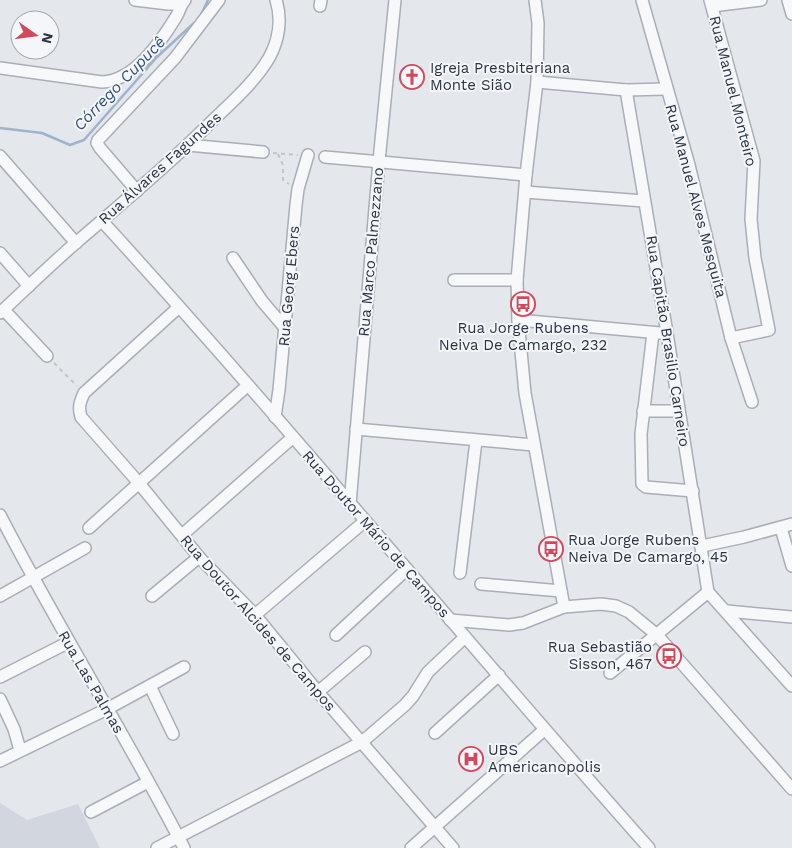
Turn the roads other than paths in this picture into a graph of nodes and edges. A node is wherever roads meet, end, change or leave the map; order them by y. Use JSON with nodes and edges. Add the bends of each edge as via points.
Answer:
{"nodes":[{"id":1,"x":135,"y":0,"type":"edge"},
{"id":2,"x":220,"y":0,"type":"edge"},
{"id":3,"x":276,"y":0,"type":"edge"},
{"id":4,"x":395,"y":0,"type":"edge"},
{"id":5,"x":535,"y":0,"type":"edge"},
{"id":6,"x":642,"y":0,"type":"edge"},
{"id":7,"x":761,"y":0,"type":"edge"},
{"id":8,"x":788,"y":0,"type":"edge"},
{"id":9,"x":183,"y":2,"type":"edge"},
{"id":10,"x":711,"y":3,"type":"edge"},
{"id":11,"x":792,"y":14,"type":"edge"},
{"id":12,"x":0,"y":68,"type":"edge"},
{"id":13,"x":537,"y":82,"type":"junction"},
{"id":14,"x":666,"y":89,"type":"junction"},
{"id":15,"x":626,"y":90,"type":"junction"},
{"id":16,"x":188,"y":146,"type":"junction"},
{"id":17,"x":263,"y":152,"type":"road end"},
{"id":18,"x":308,"y":155,"type":"road end"},
{"id":19,"x":0,"y":156,"type":"edge"},
{"id":20,"x":326,"y":157,"type":"dead end"},
{"id":21,"x":378,"y":161,"type":"junction"},
{"id":22,"x":526,"y":175,"type":"junction"},
{"id":23,"x":137,"y":190,"type":"junction"},
{"id":24,"x":524,"y":192,"type":"junction"},
{"id":25,"x":644,"y":201,"type":"junction"},
{"id":26,"x":102,"y":221,"type":"junction"},
{"id":27,"x":76,"y":243,"type":"junction"},
{"id":28,"x":0,"y":253,"type":"edge"},
{"id":29,"x":233,"y":258,"type":"dead end"},
{"id":30,"x":454,"y":280,"type":"dead end"},
{"id":31,"x":517,"y":280,"type":"junction"},
{"id":32,"x":29,"y":286,"type":"junction"},
{"id":33,"x":179,"y":307,"type":"junction"},
{"id":34,"x":2,"y":311,"type":"edge"},
{"id":35,"x":518,"y":320,"type":"junction"},
{"id":36,"x":285,"y":328,"type":"junction"},
{"id":37,"x":653,"y":333,"type":"junction"},
{"id":38,"x":667,"y":333,"type":"junction"},
{"id":39,"x":731,"y":338,"type":"junction"},
{"id":40,"x":47,"y":356,"type":"road end"},
{"id":41,"x":247,"y":386,"type":"junction"},
{"id":42,"x":752,"y":402,"type":"dead end"},
{"id":43,"x":643,"y":411,"type":"junction"},
{"id":44,"x":679,"y":411,"type":"junction"},
{"id":45,"x":275,"y":417,"type":"junction"},
{"id":46,"x":356,"y":429,"type":"junction"},
{"id":47,"x":292,"y":438,"type":"junction"},
{"id":48,"x":476,"y":441,"type":"junction"},
{"id":49,"x":534,"y":445,"type":"junction"},
{"id":50,"x":138,"y":482,"type":"junction"},
{"id":51,"x":693,"y":491,"type":"junction"},
{"id":52,"x":350,"y":504,"type":"junction"},
{"id":53,"x":0,"y":516,"type":"edge"},
{"id":54,"x":365,"y":522,"type":"junction"},
{"id":55,"x":786,"y":526,"type":"edge"},
{"id":56,"x":88,"y":528,"type":"dead end"},
{"id":57,"x":182,"y":535,"type":"junction"},
{"id":58,"x":702,"y":546,"type":"junction"},
{"id":59,"x":85,"y":548,"type":"dead end"},
{"id":60,"x":199,"y":557,"type":"junction"},
{"id":61,"x":792,"y":566,"type":"edge"},
{"id":62,"x":406,"y":569,"type":"junction"},
{"id":63,"x":460,"y":574,"type":"dead end"},
{"id":64,"x":32,"y":578,"type":"junction"},
{"id":65,"x":481,"y":584,"type":"dead end"},
{"id":66,"x":561,"y":591,"type":"junction"},
{"id":67,"x":708,"y":592,"type":"junction"},
{"id":68,"x":0,"y":596,"type":"edge"},
{"id":69,"x":152,"y":596,"type":"dead end"},
{"id":70,"x":564,"y":608,"type":"junction"},
{"id":71,"x":727,"y":611,"type":"junction"},
{"id":72,"x":255,"y":615,"type":"junction"},
{"id":73,"x":792,"y":617,"type":"edge"},
{"id":74,"x":450,"y":620,"type":"junction"},
{"id":75,"x":336,"y":634,"type":"dead end"},
{"id":76,"x":657,"y":635,"type":"junction"},
{"id":77,"x":465,"y":637,"type":"junction"},
{"id":78,"x":69,"y":642,"type":"junction"},
{"id":79,"x":365,"y":652,"type":"dead end"},
{"id":80,"x":184,"y":667,"type":"dead end"},
{"id":81,"x":610,"y":673,"type":"dead end"},
{"id":82,"x":499,"y":675,"type":"junction"},
{"id":83,"x":0,"y":677,"type":"edge"},
{"id":84,"x":150,"y":686,"type":"junction"},
{"id":85,"x":792,"y":686,"type":"edge"},
{"id":86,"x":318,"y":692,"type":"junction"},
{"id":87,"x":0,"y":699,"type":"edge"},
{"id":88,"x":107,"y":709,"type":"junction"},
{"id":89,"x":544,"y":730,"type":"junction"},
{"id":90,"x":173,"y":734,"type":"dead end"},
{"id":91,"x":435,"y":734,"type":"dead end"},
{"id":92,"x":362,"y":742,"type":"junction"},
{"id":93,"x":0,"y":749,"type":"edge"},
{"id":94,"x":17,"y":752,"type":"junction"},
{"id":95,"x":0,"y":761,"type":"edge"},
{"id":96,"x":148,"y":782,"type":"junction"},
{"id":97,"x":792,"y":789,"type":"edge"},
{"id":98,"x":91,"y":812,"type":"dead end"},
{"id":99,"x":436,"y":828,"type":"junction"},
{"id":100,"x":178,"y":837,"type":"junction"},
{"id":101,"x":157,"y":848,"type":"edge"},
{"id":102,"x":184,"y":848,"type":"edge"},
{"id":103,"x":411,"y":848,"type":"edge"},
{"id":104,"x":453,"y":848,"type":"edge"},
{"id":105,"x":649,"y":848,"type":"edge"}],
"edges":[{"from":1,"to":9,"type":"street","via":[[168,4]]},
{"from":2,"to":23,"type":"street","via":[[175,58],[97,142]]},
{"from":3,"to":16,"type":"street","name":"Rua Álvares Fagundes","via":[[279,26],[269,57],[260,71]]},
{"from":4,"to":21,"type":"street","name":"Rua Marco Palmezzano"},
{"from":5,"to":13,"type":"street"},
{"from":6,"to":14,"type":"street","name":"Rua Manuel Alves Mesquita"},
{"from":7,"to":10,"type":"street"},
{"from":8,"to":11,"type":"street"},
{"from":9,"to":12,"type":"street","via":[[174,21],[146,59],[116,80],[102,82]]},
{"from":10,"to":39,"type":"street","name":"Rua Manuel Monteiro","via":[[754,161],[751,219],[769,330]]},
{"from":13,"to":15,"type":"street"},
{"from":13,"to":22,"type":"street"},
{"from":14,"to":15,"type":"street"},
{"from":14,"to":39,"type":"street","name":"Rua Manuel Alves Mesquita","via":[[689,165]]},
{"from":15,"to":25,"type":"street","name":"Rua Capitão Brasilio Carneiro"},
{"from":16,"to":17,"type":"street"},
{"from":16,"to":23,"type":"street","name":"Rua Álvares Fagundes"},
{"from":18,"to":36,"type":"street","name":"Rua Georg Ebers","via":[[298,189]]},
{"from":19,"to":27,"type":"street"},
{"from":20,"to":21,"type":"street"},
{"from":21,"to":22,"type":"street"},
{"from":21,"to":46,"type":"street","name":"Rua Marco Palmezzano"},
{"from":22,"to":24,"type":"street"},
{"from":23,"to":26,"type":"street","name":"Rua Álvares Fagundes"},
{"from":24,"to":25,"type":"street"},
{"from":24,"to":31,"type":"street"},
{"from":25,"to":38,"type":"street","name":"Rua Capitão Brasilio Carneiro"},
{"from":26,"to":27,"type":"street","name":"Rua Álvares Fagundes"},
{"from":26,"to":33,"type":"street","name":"Rua Doutor Mário de Campos"},
{"from":27,"to":32,"type":"street","name":"Rua Álvares Fagundes"},
{"from":28,"to":32,"type":"street"},
{"from":29,"to":36,"type":"street"},
{"from":30,"to":31,"type":"street"},
{"from":31,"to":35,"type":"street"},
{"from":32,"to":34,"type":"street","name":"Rua Álvares Fagundes"},
{"from":33,"to":41,"type":"street","name":"Rua Doutor Mário de Campos"},
{"from":33,"to":50,"type":"street","name":"Rua Doutor Alcides de Campos","via":[[84,393],[80,401],[81,417]]},
{"from":34,"to":40,"type":"street"},
{"from":35,"to":37,"type":"street"},
{"from":35,"to":49,"type":"street"},
{"from":36,"to":45,"type":"street","name":"Rua Georg Ebers"},
{"from":37,"to":38,"type":"street"},
{"from":37,"to":43,"type":"street"},
{"from":38,"to":44,"type":"street","name":"Rua Capitão Brasilio Carneiro"},
{"from":39,"to":42,"type":"street","name":"Rua Manuel Alves Mesquita"},
{"from":41,"to":45,"type":"street","name":"Rua Doutor Mário de Campos"},
{"from":41,"to":50,"type":"street"},
{"from":43,"to":44,"type":"street"},
{"from":43,"to":51,"type":"street","via":[[643,485]]},
{"from":44,"to":51,"type":"street","name":"Rua Capitão Brasilio Carneiro"},
{"from":45,"to":47,"type":"street","name":"Rua Doutor Mário de Campos"},
{"from":46,"to":48,"type":"street"},
{"from":46,"to":52,"type":"street","name":"Rua Marco Palmezzano"},
{"from":47,"to":52,"type":"street","name":"Rua Doutor Mário de Campos"},
{"from":47,"to":57,"type":"street"},
{"from":48,"to":49,"type":"street"},
{"from":48,"to":63,"type":"street"},
{"from":49,"to":66,"type":"street"},
{"from":50,"to":56,"type":"street"},
{"from":50,"to":57,"type":"street","name":"Rua Doutor Alcides de Campos"},
{"from":51,"to":58,"type":"street","name":"Rua Capitão Brasilio Carneiro"},
{"from":52,"to":54,"type":"street","name":"Rua Doutor Mário de Campos"},
{"from":53,"to":64,"type":"street","name":"Rua Las Palmas"},
{"from":54,"to":62,"type":"street","name":"Rua Doutor Mário de Campos"},
{"from":54,"to":72,"type":"street"},
{"from":55,"to":58,"type":"street"},
{"from":55,"to":61,"type":"street"},
{"from":57,"to":60,"type":"street","name":"Rua Doutor Alcides de Campos"},
{"from":58,"to":67,"type":"street","name":"Rua Capitão Brasilio Carneiro"},
{"from":59,"to":64,"type":"street"},
{"from":60,"to":69,"type":"street"},
{"from":60,"to":72,"type":"street","name":"Rua Doutor Alcides de Campos"},
{"from":62,"to":74,"type":"street","name":"Rua Doutor Mário de Campos"},
{"from":62,"to":75,"type":"street"},
{"from":64,"to":68,"type":"street"},
{"from":64,"to":78,"type":"street","name":"Rua Las Palmas"},
{"from":65,"to":66,"type":"street"},
{"from":66,"to":70,"type":"street"},
{"from":67,"to":71,"type":"street"},
{"from":67,"to":76,"type":"street"},
{"from":70,"to":74,"type":"street","via":[[510,625]]},
{"from":70,"to":76,"type":"street","via":[[601,604],[616,606],[629,612]]},
{"from":71,"to":73,"type":"street"},
{"from":71,"to":85,"type":"street"},
{"from":72,"to":86,"type":"street","name":"Rua Doutor Alcides de Campos"},
{"from":74,"to":77,"type":"street","name":"Rua Doutor Mário de Campos"},
{"from":76,"to":81,"type":"street"},
{"from":76,"to":97,"type":"street"},
{"from":77,"to":82,"type":"street","name":"Rua Doutor Mário de Campos"},
{"from":77,"to":92,"type":"street","via":[[428,672],[413,696]]},
{"from":78,"to":83,"type":"street"},
{"from":78,"to":88,"type":"street","name":"Rua Las Palmas"},
{"from":79,"to":86,"type":"street"},
{"from":80,"to":84,"type":"street"},
{"from":82,"to":89,"type":"street","name":"Rua Doutor Mário de Campos"},
{"from":82,"to":91,"type":"street"},
{"from":84,"to":88,"type":"street"},
{"from":84,"to":90,"type":"street"},
{"from":86,"to":92,"type":"street","name":"Rua Doutor Alcides de Campos"},
{"from":87,"to":94,"type":"street","via":[[14,729]]},
{"from":88,"to":94,"type":"street"},
{"from":88,"to":96,"type":"street","name":"Rua Las Palmas"},
{"from":89,"to":99,"type":"street"},
{"from":89,"to":105,"type":"street","name":"Rua Doutor Mário de Campos"},
{"from":92,"to":99,"type":"street","name":"Rua Doutor Alcides de Campos"},
{"from":92,"to":100,"type":"street"},
{"from":93,"to":94,"type":"street"},
{"from":94,"to":95,"type":"street"},
{"from":96,"to":98,"type":"street"},
{"from":96,"to":100,"type":"street","name":"Rua Las Palmas"},
{"from":99,"to":103,"type":"street"},
{"from":99,"to":104,"type":"street","name":"Rua Doutor Alcides de Campos"},
{"from":100,"to":101,"type":"street"},
{"from":100,"to":102,"type":"street","name":"Rua Las Palmas"}]}
